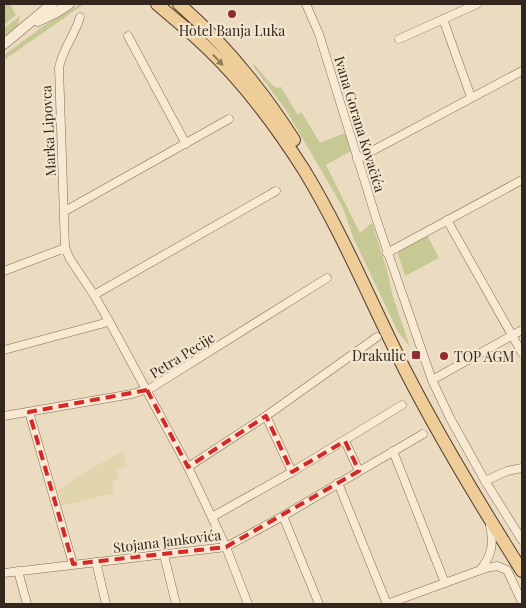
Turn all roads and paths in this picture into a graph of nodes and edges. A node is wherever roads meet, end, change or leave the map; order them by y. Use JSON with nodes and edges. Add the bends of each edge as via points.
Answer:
{"nodes":[{"id":1,"x":52,"y":4,"type":"edge"},
{"id":2,"x":69,"y":4,"type":"edge"},
{"id":3,"x":157,"y":4,"type":"edge"},
{"id":4,"x":306,"y":4,"type":"edge"},
{"id":5,"x":477,"y":4,"type":"edge"},
{"id":6,"x":183,"y":6,"type":"edge"},
{"id":7,"x":80,"y":17,"type":"dead end"},
{"id":8,"x":443,"y":19,"type":"junction"},
{"id":9,"x":28,"y":25,"type":"junction"},
{"id":10,"x":128,"y":36,"type":"dead end"},
{"id":11,"x":399,"y":39,"type":"dead end"},
{"id":12,"x":4,"y":44,"type":"edge"},
{"id":13,"x":522,"y":71,"type":"edge"},
{"id":14,"x":471,"y":97,"type":"junction"},
{"id":15,"x":228,"y":119,"type":"dead end"},
{"id":16,"x":186,"y":144,"type":"junction"},
{"id":17,"x":357,"y":159,"type":"junction"},
{"id":18,"x":522,"y":180,"type":"edge"},
{"id":19,"x":276,"y":191,"type":"dead end"},
{"id":20,"x":65,"y":211,"type":"junction"},
{"id":21,"x":448,"y":220,"type":"junction"},
{"id":22,"x":65,"y":248,"type":"junction"},
{"id":23,"x":387,"y":253,"type":"junction"},
{"id":24,"x":4,"y":270,"type":"edge"},
{"id":25,"x":327,"y":278,"type":"dead end"},
{"id":26,"x":94,"y":295,"type":"junction"},
{"id":27,"x":109,"y":321,"type":"junction"},
{"id":28,"x":522,"y":330,"type":"edge"},
{"id":29,"x":513,"y":335,"type":"junction"},
{"id":30,"x":377,"y":337,"type":"dead end"},
{"id":31,"x":4,"y":350,"type":"edge"},
{"id":32,"x":522,"y":353,"type":"edge"},
{"id":33,"x":432,"y":380,"type":"junction"},
{"id":34,"x":147,"y":390,"type":"junction"},
{"id":35,"x":402,"y":405,"type":"dead end"},
{"id":36,"x":29,"y":412,"type":"junction"},
{"id":37,"x":4,"y":416,"type":"edge"},
{"id":38,"x":266,"y":416,"type":"junction"},
{"id":39,"x":423,"y":434,"type":"dead end"},
{"id":40,"x":345,"y":441,"type":"junction"},
{"id":41,"x":393,"y":452,"type":"junction"},
{"id":42,"x":188,"y":467,"type":"junction"},
{"id":43,"x":522,"y":468,"type":"edge"},
{"id":44,"x":359,"y":471,"type":"junction"},
{"id":45,"x":292,"y":472,"type":"junction"},
{"id":46,"x":485,"y":481,"type":"junction"},
{"id":47,"x":338,"y":483,"type":"junction"},
{"id":48,"x":486,"y":514,"type":"junction"},
{"id":49,"x":283,"y":516,"type":"junction"},
{"id":50,"x":212,"y":517,"type":"junction"},
{"id":51,"x":522,"y":540,"type":"edge"},
{"id":52,"x":226,"y":547,"type":"junction"},
{"id":53,"x":164,"y":555,"type":"junction"},
{"id":54,"x":522,"y":556,"type":"edge"},
{"id":55,"x":96,"y":562,"type":"junction"},
{"id":56,"x":73,"y":564,"type":"junction"},
{"id":57,"x":480,"y":570,"type":"junction"},
{"id":58,"x":18,"y":571,"type":"junction"},
{"id":59,"x":522,"y":571,"type":"edge"},
{"id":60,"x":4,"y":573,"type":"edge"},
{"id":61,"x":445,"y":583,"type":"junction"},
{"id":62,"x":522,"y":602,"type":"edge"},
{"id":63,"x":27,"y":604,"type":"edge"},
{"id":64,"x":106,"y":604,"type":"edge"},
{"id":65,"x":176,"y":604,"type":"edge"},
{"id":66,"x":248,"y":604,"type":"edge"},
{"id":67,"x":318,"y":604,"type":"edge"},
{"id":68,"x":387,"y":604,"type":"edge"}],
"edges":[{"from":1,"to":9,"type":"street"},
{"from":2,"to":9,"type":"street"},
{"from":3,"to":48,"type":"main road","one_way":true,"via":[[206,47],[236,79],[303,170],[419,397]]},
{"from":4,"to":17,"type":"street","name":"Ivana Gorana Kovačića","via":[[319,34]]},
{"from":5,"to":8,"type":"street"},
{"from":6,"to":54,"type":"main road","via":[[257,88],[314,172],[438,416]]},
{"from":7,"to":20,"type":"street","name":"Marka Lipovca","via":[[59,68]]},
{"from":8,"to":11,"type":"street"},
{"from":8,"to":14,"type":"street"},
{"from":9,"to":12,"type":"street"},
{"from":10,"to":16,"type":"street"},
{"from":13,"to":14,"type":"street"},
{"from":14,"to":17,"type":"street"},
{"from":15,"to":16,"type":"street"},
{"from":16,"to":20,"type":"street"},
{"from":17,"to":23,"type":"street","name":"Ivana Gorana Kovačića"},
{"from":18,"to":21,"type":"street"},
{"from":19,"to":26,"type":"street"},
{"from":20,"to":22,"type":"street","name":"Marka Lipovca"},
{"from":21,"to":23,"type":"street"},
{"from":21,"to":29,"type":"street"},
{"from":22,"to":24,"type":"street"},
{"from":22,"to":26,"type":"street","name":"Marka Lipovca"},
{"from":23,"to":33,"type":"street","name":"Ivana Gorana Kovačića"},
{"from":25,"to":34,"type":"street","name":"Petra Pecije"},
{"from":26,"to":27,"type":"street","name":"Marka Lipovca"},
{"from":27,"to":31,"type":"street"},
{"from":27,"to":34,"type":"street","name":"Marka Lipovca"},
{"from":28,"to":29,"type":"street"},
{"from":29,"to":32,"type":"street"},
{"from":29,"to":33,"type":"street"},
{"from":30,"to":38,"type":"street"},
{"from":33,"to":46,"type":"street","name":"Ivana Gorana Kovačića"},
{"from":34,"to":36,"type":"street","name":"Petra Pecije"},
{"from":34,"to":42,"type":"street","name":"Marka Lipovca"},
{"from":35,"to":40,"type":"street"},
{"from":36,"to":37,"type":"street","name":"Petra Pecije"},
{"from":36,"to":56,"type":"street"},
{"from":38,"to":42,"type":"street"},
{"from":38,"to":45,"type":"street"},
{"from":39,"to":41,"type":"street","name":"Stojana Jankovića"},
{"from":40,"to":44,"type":"street"},
{"from":40,"to":45,"type":"street"},
{"from":41,"to":44,"type":"street","name":"Stojana Jankovića"},
{"from":41,"to":61,"type":"street"},
{"from":42,"to":50,"type":"street","name":"Marka Lipovca"},
{"from":43,"to":46,"type":"street","via":[[502,472]]},
{"from":44,"to":47,"type":"street","name":"Stojana Jankovića"},
{"from":45,"to":50,"type":"street"},
{"from":46,"to":51,"type":"street","name":"Ivana Gorana Kovačića"},
{"from":47,"to":49,"type":"street","name":"Stojana Jankovića"},
{"from":47,"to":68,"type":"street"},
{"from":48,"to":57,"type":"street","via":[[492,546],[488,562]]},
{"from":48,"to":59,"type":"main road"},
{"from":49,"to":52,"type":"street","name":"Stojana Jankovića"},
{"from":49,"to":67,"type":"street"},
{"from":50,"to":52,"type":"street","name":"Marka Lipovca"},
{"from":52,"to":53,"type":"street","name":"Stojana Jankovića"},
{"from":52,"to":66,"type":"street","name":"Marka Lipovca"},
{"from":53,"to":55,"type":"street","name":"Stojana Jankovića"},
{"from":53,"to":65,"type":"street"},
{"from":55,"to":56,"type":"street","name":"Stojana Jankovića"},
{"from":55,"to":64,"type":"street"},
{"from":56,"to":58,"type":"street","name":"Stojana Jankovića"},
{"from":57,"to":61,"type":"street"},
{"from":57,"to":62,"type":"street","via":[[497,566],[507,570]]},
{"from":58,"to":60,"type":"street","name":"Stojana Jankovića"},
{"from":58,"to":63,"type":"street"},
{"from":61,"to":68,"type":"street"}]}
